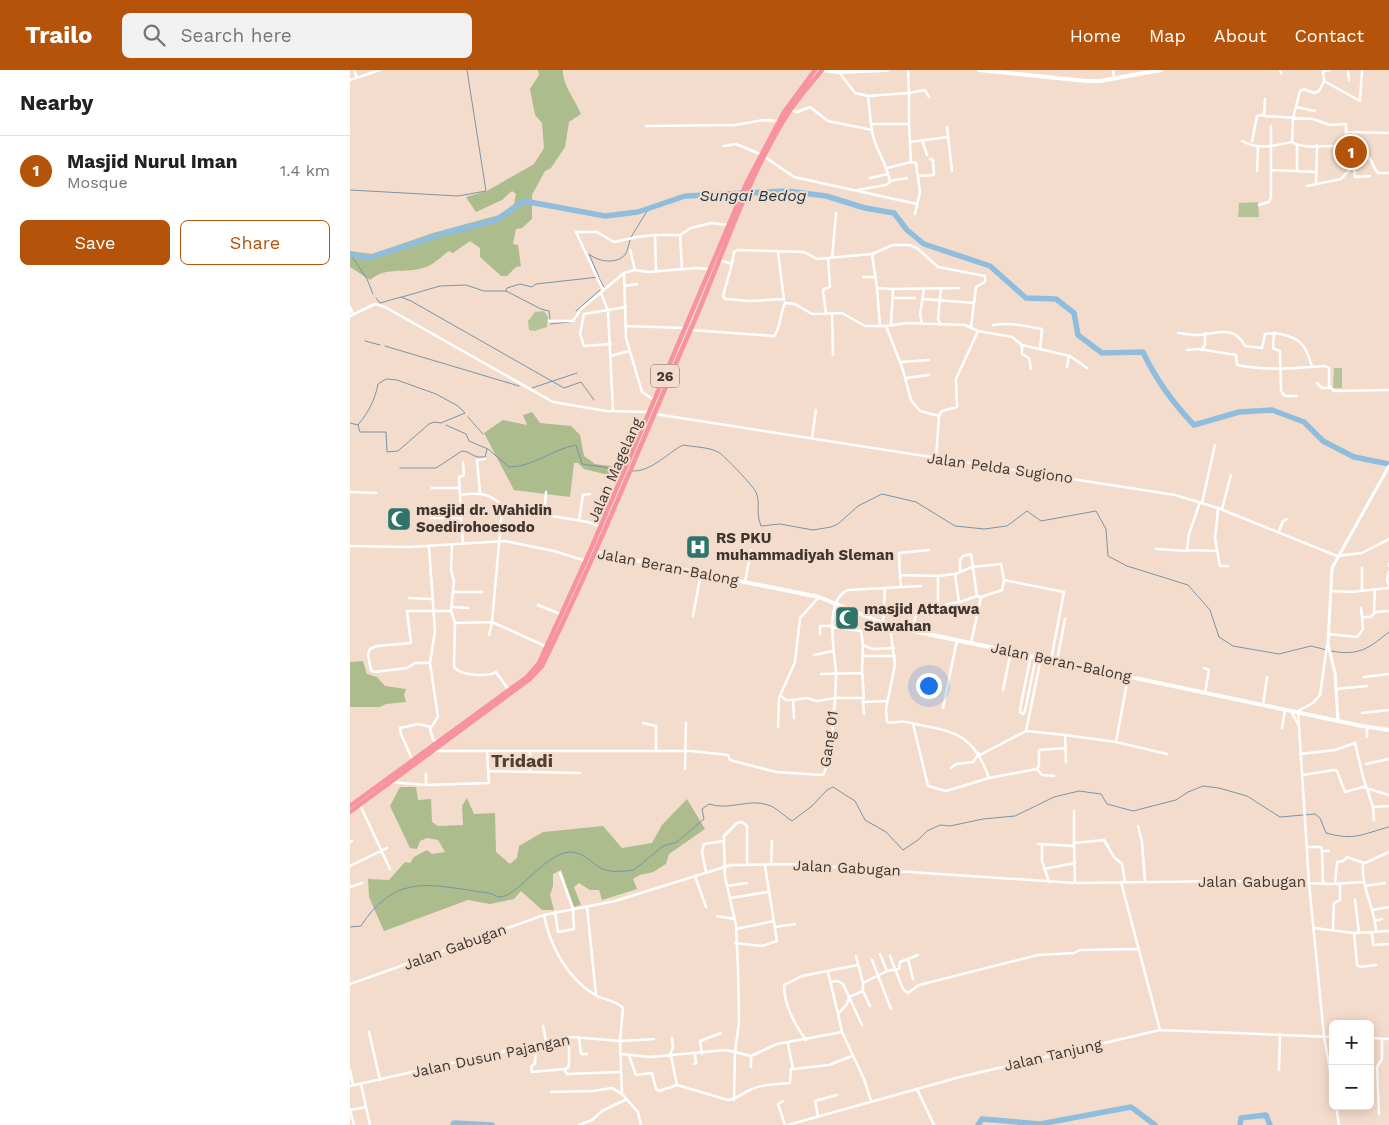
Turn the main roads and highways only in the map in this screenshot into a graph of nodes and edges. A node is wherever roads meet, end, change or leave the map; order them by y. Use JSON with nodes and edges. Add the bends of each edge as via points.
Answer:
{"nodes":[{"id":1,"x":815,"y":70,"type":"edge"},
{"id":2,"x":821,"y":70,"type":"edge"},
{"id":3,"x":887,"y":70,"type":"edge"},
{"id":4,"x":979,"y":70,"type":"edge"},
{"id":5,"x":1161,"y":70,"type":"edge"},
{"id":6,"x":762,"y":156,"type":"junction"},
{"id":7,"x":741,"y":202,"type":"junction"},
{"id":8,"x":694,"y":313,"type":"junction"},
{"id":9,"x":688,"y":329,"type":"junction"},
{"id":10,"x":651,"y":413,"type":"junction"},
{"id":11,"x":592,"y":552,"type":"junction"},
{"id":12,"x":587,"y":561,"type":"junction"},
{"id":13,"x":1389,"y":730,"type":"edge"},
{"id":14,"x":350,"y":806,"type":"edge"},
{"id":15,"x":350,"y":812,"type":"edge"}],
"edges":[{"from":1,"to":6,"type":"highway","name":"Jalan Magelang","number":"26","via":[[778,121]]},
{"from":2,"to":3,"type":"main road"},
{"from":2,"to":6,"type":"highway","name":"Jalan Magelang","number":"26"},
{"from":4,"to":5,"type":"main road","via":[[1086,81]]},
{"from":6,"to":7,"type":"highway","name":"Jalan Magelang","number":"26"},
{"from":7,"to":8,"type":"highway","name":"Jalan Magelang","number":"26"},
{"from":7,"to":8,"type":"highway","name":"Jalan Magelang","number":"26","via":[[728,225]]},
{"from":8,"to":9,"type":"highway","name":"Jalan Magelang","number":"26"},
{"from":9,"to":10,"type":"highway","name":"Jalan Magelang","number":"26"},
{"from":9,"to":10,"type":"highway","name":"Jalan Magelang","number":"26"},
{"from":10,"to":11,"type":"highway","name":"Jalan Magelang","number":"26"},
{"from":10,"to":11,"type":"highway","name":"Jalan Magelang","number":"26","via":[[599,526]]},
{"from":11,"to":12,"type":"highway","name":"Jalan Magelang","number":"26"},
{"from":11,"to":13,"type":"main road","name":"Jalan Beran-Balong","via":[[819,597],[890,626]]},
{"from":12,"to":14,"type":"highway","name":"Jalan Magelang","number":"26","via":[[534,670]]},
{"from":12,"to":15,"type":"highway","name":"Jalan Magelang","number":"26","via":[[536,674]]}]}
